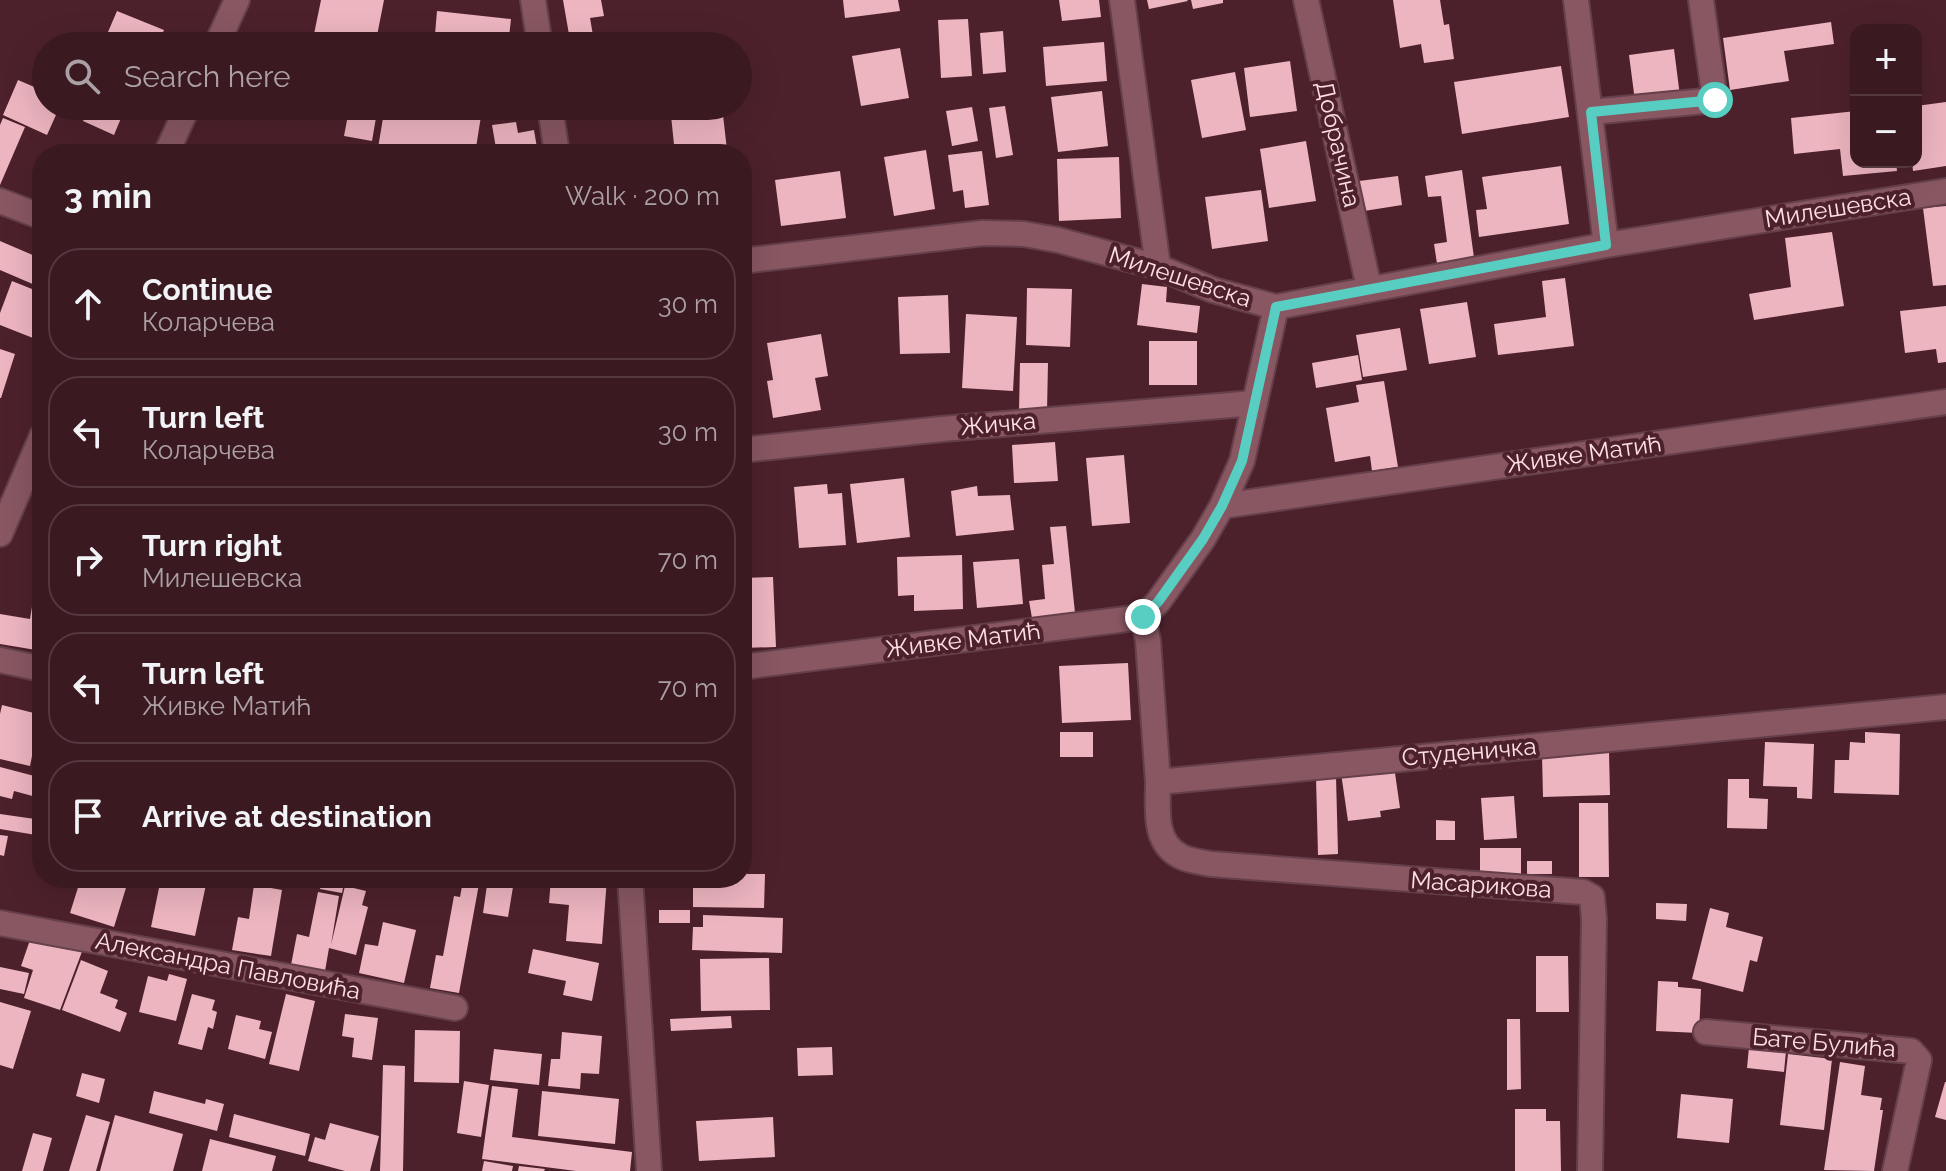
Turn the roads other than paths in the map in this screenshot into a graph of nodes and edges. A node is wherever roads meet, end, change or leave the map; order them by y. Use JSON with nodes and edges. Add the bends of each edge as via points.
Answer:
{"nodes":[{"id":1,"x":237,"y":0,"type":"edge"},
{"id":2,"x":533,"y":0,"type":"edge"},
{"id":3,"x":1122,"y":0,"type":"edge"},
{"id":4,"x":1306,"y":0,"type":"edge"},
{"id":5,"x":1576,"y":0,"type":"edge"},
{"id":6,"x":1701,"y":0,"type":"edge"},
{"id":7,"x":222,"y":32,"type":"edge"},
{"id":8,"x":538,"y":32,"type":"edge"},
{"id":9,"x":1591,"y":112,"type":"junction"},
{"id":10,"x":182,"y":120,"type":"edge"},
{"id":11,"x":552,"y":120,"type":"edge"},
{"id":12,"x":171,"y":144,"type":"edge"},
{"id":13,"x":556,"y":144,"type":"edge"},
{"id":14,"x":1946,"y":191,"type":"edge"},
{"id":15,"x":0,"y":201,"type":"edge"},
{"id":16,"x":32,"y":213,"type":"edge"},
{"id":17,"x":1606,"y":245,"type":"junction"},
{"id":18,"x":752,"y":260,"type":"edge"},
{"id":19,"x":1158,"y":267,"type":"junction"},
{"id":20,"x":1369,"y":288,"type":"junction"},
{"id":21,"x":1276,"y":307,"type":"junction"},
{"id":22,"x":1946,"y":402,"type":"edge"},
{"id":23,"x":1255,"y":403,"type":"junction"},
{"id":24,"x":752,"y":449,"type":"edge"},
{"id":25,"x":32,"y":458,"type":"edge"},
{"id":26,"x":1222,"y":506,"type":"junction"},
{"id":27,"x":2,"y":525,"type":"edge"},
{"id":28,"x":1143,"y":617,"type":"junction"},
{"id":29,"x":0,"y":660,"type":"edge"},
{"id":30,"x":752,"y":666,"type":"edge"},
{"id":31,"x":32,"y":667,"type":"edge"},
{"id":32,"x":1946,"y":707,"type":"edge"},
{"id":33,"x":1158,"y":782,"type":"junction"},
{"id":34,"x":631,"y":888,"type":"edge"},
{"id":35,"x":0,"y":923,"type":"edge"},
{"id":36,"x":455,"y":1008,"type":"dead end"},
{"id":37,"x":1706,"y":1032,"type":"dead end"},
{"id":38,"x":649,"y":1171,"type":"edge"},
{"id":39,"x":1590,"y":1171,"type":"edge"},
{"id":40,"x":1895,"y":1171,"type":"edge"}],
"edges":[{"from":1,"to":7,"type":"street"},
{"from":2,"to":8,"type":"street"},
{"from":3,"to":19,"type":"street"},
{"from":4,"to":20,"type":"street","name":"Добрачина"},
{"from":5,"to":9,"type":"street"},
{"from":6,"to":9,"type":"street","via":[[1715,100]]},
{"from":9,"to":17,"type":"street"},
{"from":10,"to":12,"type":"street"},
{"from":11,"to":13,"type":"street"},
{"from":14,"to":17,"type":"street","name":"Милешевска"},
{"from":15,"to":16,"type":"street"},
{"from":17,"to":20,"type":"street","name":"Милешевска"},
{"from":18,"to":19,"type":"street","name":"Милешевска","via":[[983,233],[1058,240]]},
{"from":19,"to":21,"type":"street","name":"Милешевска","via":[[1213,290]]},
{"from":20,"to":21,"type":"street","name":"Милешевска"},
{"from":21,"to":23,"type":"street"},
{"from":22,"to":26,"type":"street","name":"Живке Матић"},
{"from":23,"to":24,"type":"street","name":"Жичка"},
{"from":23,"to":26,"type":"street","via":[[1242,461]]},
{"from":25,"to":27,"type":"street"},
{"from":26,"to":28,"type":"street"},
{"from":28,"to":30,"type":"street","name":"Живке Матић"},
{"from":28,"to":33,"type":"street"},
{"from":29,"to":31,"type":"street"},
{"from":32,"to":33,"type":"street","name":"Студеничка"},
{"from":33,"to":39,"type":"street","name":"Масарикова","via":[[1159,831],[1166,847],[1182,857],[1211,864],[1583,892],[1592,897]]},
{"from":34,"to":38,"type":"street"},
{"from":35,"to":36,"type":"street","name":"Александра Павловића"},
{"from":37,"to":40,"type":"street","name":"Бате Булића","via":[[1911,1051],[1919,1060]]}]}
